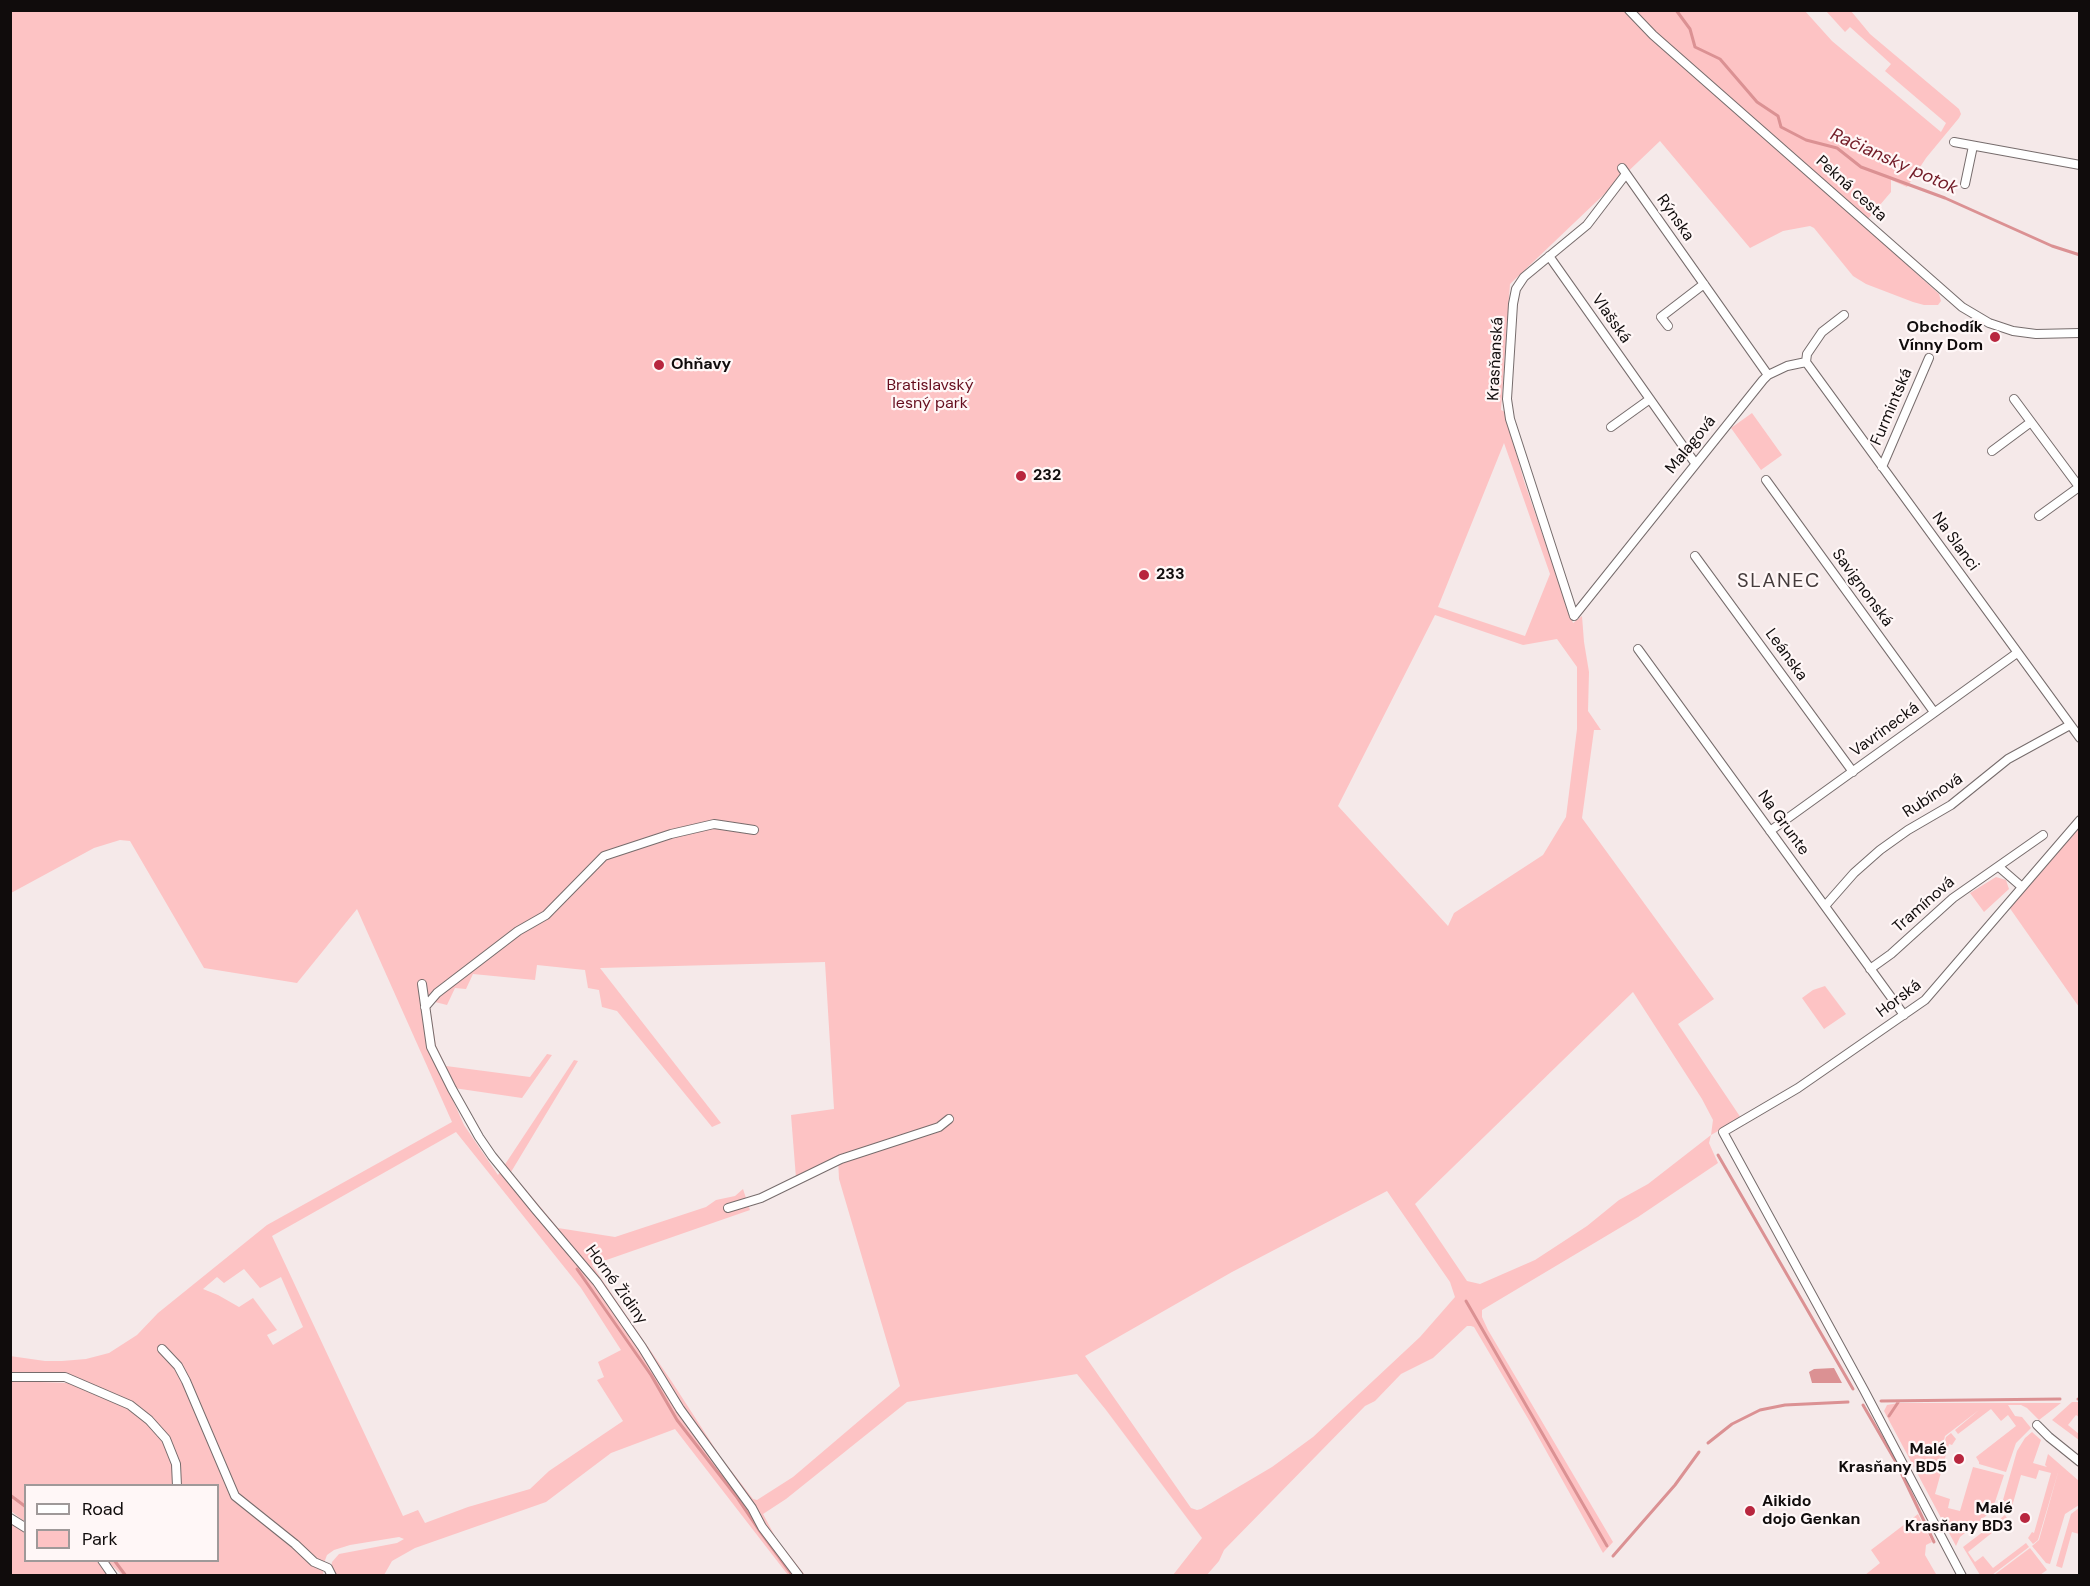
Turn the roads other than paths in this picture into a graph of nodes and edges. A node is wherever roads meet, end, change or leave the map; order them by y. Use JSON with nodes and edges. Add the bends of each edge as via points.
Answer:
{"nodes":[{"id":1,"x":1629,"y":10,"type":"edge"},
{"id":2,"x":1954,"y":142,"type":"dead end"},
{"id":3,"x":1973,"y":146,"type":"junction"},
{"id":4,"x":2079,"y":165,"type":"edge"},
{"id":5,"x":1624,"y":171,"type":"joint"},
{"id":6,"x":1965,"y":184,"type":"dead end"},
{"id":7,"x":1549,"y":256,"type":"junction"},
{"id":8,"x":1704,"y":284,"type":"junction"},
{"id":9,"x":1845,"y":315,"type":"dead end"},
{"id":10,"x":1668,"y":326,"type":"dead end"},
{"id":11,"x":2079,"y":333,"type":"edge"},
{"id":12,"x":1929,"y":358,"type":"dead end"},
{"id":13,"x":1806,"y":363,"type":"junction"},
{"id":14,"x":1768,"y":375,"type":"junction"},
{"id":15,"x":1650,"y":399,"type":"junction"},
{"id":16,"x":2014,"y":399,"type":"dead end"},
{"id":17,"x":2031,"y":422,"type":"junction"},
{"id":18,"x":1611,"y":428,"type":"dead end"},
{"id":19,"x":1992,"y":451,"type":"dead end"},
{"id":20,"x":1695,"y":464,"type":"junction"},
{"id":21,"x":1882,"y":467,"type":"junction"},
{"id":22,"x":1766,"y":480,"type":"dead end"},
{"id":23,"x":2079,"y":488,"type":"edge"},
{"id":24,"x":2039,"y":516,"type":"dead end"},
{"id":25,"x":1695,"y":556,"type":"dead end"},
{"id":26,"x":1574,"y":616,"type":"joint"},
{"id":27,"x":1638,"y":649,"type":"dead end"},
{"id":28,"x":2017,"y":652,"type":"junction"},
{"id":29,"x":1934,"y":712,"type":"junction"},
{"id":30,"x":2070,"y":725,"type":"junction"},
{"id":31,"x":2079,"y":738,"type":"edge"},
{"id":32,"x":1853,"y":772,"type":"junction"},
{"id":33,"x":2079,"y":820,"type":"edge"},
{"id":34,"x":754,"y":830,"type":"dead end"},
{"id":35,"x":1770,"y":831,"type":"junction"},
{"id":36,"x":2043,"y":835,"type":"dead end"},
{"id":37,"x":1999,"y":867,"type":"junction"},
{"id":38,"x":2022,"y":887,"type":"junction"},
{"id":39,"x":1825,"y":906,"type":"junction"},
{"id":40,"x":1870,"y":969,"type":"junction"},
{"id":41,"x":422,"y":984,"type":"dead end"},
{"id":42,"x":425,"y":1007,"type":"junction"},
{"id":43,"x":1904,"y":1015,"type":"junction"},
{"id":44,"x":950,"y":1119,"type":"dead end"},
{"id":45,"x":728,"y":1208,"type":"dead end"},
{"id":46,"x":162,"y":1349,"type":"dead end"},
{"id":47,"x":10,"y":1377,"type":"edge"},
{"id":48,"x":2037,"y":1425,"type":"dead end"},
{"id":49,"x":2079,"y":1462,"type":"edge"},
{"id":50,"x":177,"y":1484,"type":"edge"},
{"id":51,"x":10,"y":1518,"type":"edge"},
{"id":52,"x":24,"y":1527,"type":"edge"},
{"id":53,"x":103,"y":1562,"type":"edge"},
{"id":54,"x":113,"y":1575,"type":"edge"},
{"id":55,"x":332,"y":1575,"type":"edge"},
{"id":56,"x":799,"y":1575,"type":"edge"},
{"id":57,"x":1962,"y":1575,"type":"edge"}],
"edges":[{"from":1,"to":11,"type":"street","name":"Pekná cesta","via":[[1962,308],[2013,331]]},
{"from":2,"to":3,"type":"street"},
{"from":3,"to":4,"type":"street"},
{"from":3,"to":6,"type":"street"},
{"from":5,"to":7,"type":"street","name":"Krasňanská","via":[[1587,225]]},
{"from":5,"to":8,"type":"street","name":"Rýnska"},
{"from":7,"to":15,"type":"street","name":"Vlašská"},
{"from":7,"to":26,"type":"street","name":"Krasňanská","via":[[1516,289],[1508,406]]},
{"from":8,"to":10,"type":"street","via":[[1661,316]]},
{"from":8,"to":14,"type":"street","name":"Rýnska"},
{"from":9,"to":13,"type":"street","via":[[1822,333]]},
{"from":12,"to":21,"type":"street","name":"Furmintská"},
{"from":13,"to":14,"type":"street"},
{"from":13,"to":21,"type":"street","name":"Na Slanci"},
{"from":14,"to":20,"type":"street","name":"Malagová"},
{"from":15,"to":18,"type":"street"},
{"from":15,"to":20,"type":"street","name":"Vlašská"},
{"from":16,"to":17,"type":"street"},
{"from":17,"to":19,"type":"street"},
{"from":17,"to":23,"type":"street"},
{"from":20,"to":26,"type":"street","name":"Malagová"},
{"from":21,"to":28,"type":"street","name":"Na Slanci"},
{"from":22,"to":29,"type":"street","name":"Savignonská"},
{"from":23,"to":24,"type":"street"},
{"from":25,"to":32,"type":"street","name":"Leánska"},
{"from":27,"to":35,"type":"street","name":"Na Grunte"},
{"from":28,"to":29,"type":"street","name":"Vavrinecká"},
{"from":28,"to":30,"type":"street","name":"Na Slanci"},
{"from":29,"to":32,"type":"street","name":"Vavrinecká"},
{"from":30,"to":31,"type":"street","name":"Na Slanci"},
{"from":30,"to":39,"type":"street","name":"Rubínová","via":[[2008,759],[1951,805],[1894,839],[1854,873]]},
{"from":32,"to":35,"type":"street","name":"Vavrinecká"},
{"from":33,"to":38,"type":"street","name":"Horská"},
{"from":34,"to":42,"type":"street","via":[[714,824],[604,856],[546,915],[518,931],[437,993]]},
{"from":35,"to":39,"type":"street","name":"Na Grunte"},
{"from":36,"to":37,"type":"street","name":"Tramínová"},
{"from":37,"to":38,"type":"street"},
{"from":37,"to":40,"type":"street","name":"Tramínová","via":[[1953,898]]},
{"from":38,"to":43,"type":"street","name":"Horská","via":[[1931,995]]},
{"from":39,"to":40,"type":"street","name":"Na Grunte"},
{"from":40,"to":43,"type":"street","name":"Na Grunte"},
{"from":41,"to":42,"type":"street","name":"Horné Židiny"},
{"from":42,"to":56,"type":"street","name":"Horné Židiny","via":[[431,1047],[479,1137],[593,1276],[694,1429]]},
{"from":43,"to":57,"type":"street","name":"Horská","via":[[1798,1088],[1723,1132]]},
{"from":44,"to":45,"type":"street","via":[[939,1127],[841,1160],[761,1198]]},
{"from":46,"to":55,"type":"street","via":[[186,1381],[235,1496]]},
{"from":47,"to":50,"type":"street","via":[[58,1377],[130,1405],[166,1438],[176,1464]]},
{"from":48,"to":49,"type":"street"},
{"from":51,"to":52,"type":"street"},
{"from":53,"to":54,"type":"street"}]}
